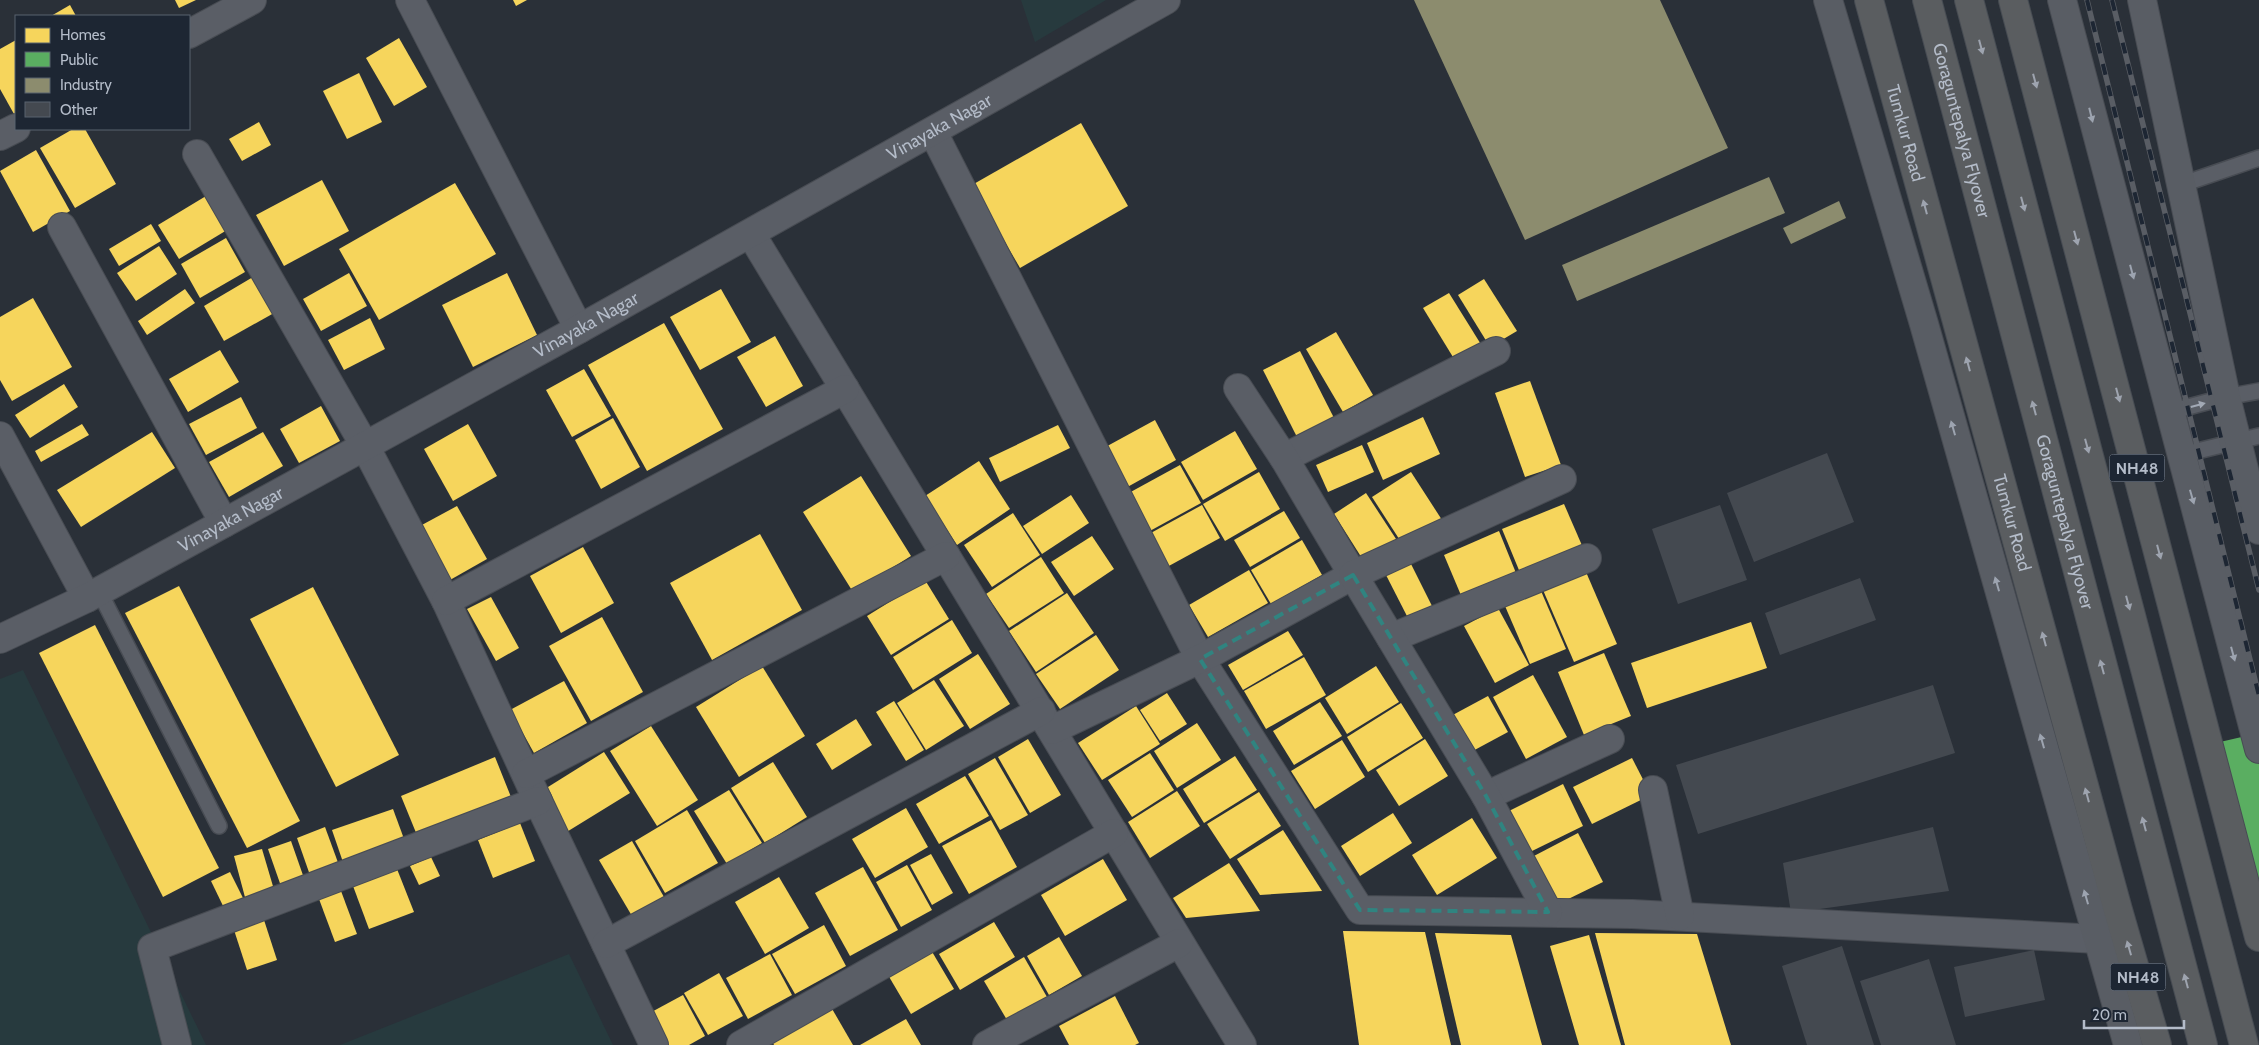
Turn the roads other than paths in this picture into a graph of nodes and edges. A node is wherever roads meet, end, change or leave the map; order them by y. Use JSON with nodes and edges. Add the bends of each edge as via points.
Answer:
{"nodes":[{"id":1,"x":252,"y":0,"type":"edge"},
{"id":2,"x":410,"y":0,"type":"edge"},
{"id":3,"x":1166,"y":0,"type":"edge"},
{"id":4,"x":1828,"y":0,"type":"edge"},
{"id":5,"x":1869,"y":0,"type":"edge"},
{"id":6,"x":1927,"y":0,"type":"edge"},
{"id":7,"x":1969,"y":0,"type":"edge"},
{"id":8,"x":2013,"y":0,"type":"edge"},
{"id":9,"x":2062,"y":0,"type":"edge"},
{"id":10,"x":2142,"y":0,"type":"edge"},
{"id":11,"x":190,"y":33,"type":"edge"},
{"id":12,"x":15,"y":128,"type":"edge"},
{"id":13,"x":933,"y":132,"type":"junction"},
{"id":14,"x":0,"y":136,"type":"edge"},
{"id":15,"x":197,"y":154,"type":"dead end"},
{"id":16,"x":2259,"y":158,"type":"edge"},
{"id":17,"x":2180,"y":185,"type":"junction"},
{"id":18,"x":62,"y":227,"type":"dead end"},
{"id":19,"x":751,"y":234,"type":"junction"},
{"id":20,"x":579,"y":329,"type":"junction"},
{"id":21,"x":1496,"y":351,"type":"dead end"},
{"id":22,"x":1238,"y":388,"type":"dead end"},
{"id":23,"x":845,"y":389,"type":"junction"},
{"id":24,"x":2259,"y":391,"type":"edge"},
{"id":25,"x":2226,"y":397,"type":"junction"},
{"id":26,"x":2170,"y":412,"type":"junction"},
{"id":27,"x":0,"y":436,"type":"edge"},
{"id":28,"x":2248,"y":439,"type":"edge"},
{"id":29,"x":365,"y":446,"type":"junction"},
{"id":30,"x":2181,"y":455,"type":"junction"},
{"id":31,"x":1284,"y":458,"type":"junction"},
{"id":32,"x":1562,"y":479,"type":"dead end"},
{"id":33,"x":2254,"y":492,"type":"edge"},
{"id":34,"x":224,"y":523,"type":"junction"},
{"id":35,"x":2259,"y":530,"type":"edge"},
{"id":36,"x":946,"y":556,"type":"junction"},
{"id":37,"x":1588,"y":558,"type":"dead end"},
{"id":38,"x":1354,"y":575,"type":"junction"},
{"id":39,"x":93,"y":595,"type":"junction"},
{"id":40,"x":446,"y":601,"type":"junction"},
{"id":41,"x":1391,"y":638,"type":"junction"},
{"id":42,"x":0,"y":639,"type":"edge"},
{"id":43,"x":1200,"y":659,"type":"junction"},
{"id":44,"x":1046,"y":721,"type":"junction"},
{"id":45,"x":1610,"y":739,"type":"dead end"},
{"id":46,"x":2259,"y":749,"type":"edge"},
{"id":47,"x":526,"y":774,"type":"junction"},
{"id":48,"x":1653,"y":790,"type":"dead end"},
{"id":49,"x":1486,"y":796,"type":"junction"},
{"id":50,"x":538,"y":801,"type":"junction"},
{"id":51,"x":219,"y":826,"type":"dead end"},
{"id":52,"x":1114,"y":833,"type":"junction"},
{"id":53,"x":1548,"y":912,"type":"junction"},
{"id":54,"x":1680,"y":916,"type":"junction"},
{"id":55,"x":2259,"y":937,"type":"edge"},
{"id":56,"x":2098,"y":939,"type":"junction"},
{"id":57,"x":1179,"y":943,"type":"junction"},
{"id":58,"x":606,"y":944,"type":"junction"},
{"id":59,"x":177,"y":1045,"type":"edge"},
{"id":60,"x":654,"y":1045,"type":"edge"},
{"id":61,"x":740,"y":1045,"type":"edge"},
{"id":62,"x":987,"y":1045,"type":"edge"},
{"id":63,"x":1242,"y":1045,"type":"edge"},
{"id":64,"x":2128,"y":1045,"type":"edge"},
{"id":65,"x":2157,"y":1045,"type":"edge"},
{"id":66,"x":2203,"y":1045,"type":"edge"},
{"id":67,"x":2244,"y":1045,"type":"edge"}],
"edges":[{"from":1,"to":11,"type":"street"},
{"from":2,"to":20,"type":"street"},
{"from":3,"to":13,"type":"street","name":"Vinayaka Nagar"},
{"from":56,"to":4,"type":"street","one_way":true,"via":[[1924,324]]},
{"from":65,"to":5,"type":"highway","name":"Tumkur Road","number":"NH48","one_way":true},
{"from":66,"to":6,"type":"highway","name":"Goraguntepalya Flyover","one_way":true},
{"from":7,"to":67,"type":"highway","one_way":true},
{"from":8,"to":55,"type":"highway","number":"NH48","one_way":true},
{"from":9,"to":26,"type":"street","one_way":true},
{"from":10,"to":17,"type":"street"},
{"from":12,"to":14,"type":"street"},
{"from":13,"to":19,"type":"street","name":"Vinayaka Nagar"},
{"from":13,"to":43,"type":"street"},
{"from":15,"to":29,"type":"street"},
{"from":16,"to":17,"type":"lane"},
{"from":17,"to":25,"type":"street"},
{"from":18,"to":34,"type":"street"},
{"from":19,"to":20,"type":"street","name":"Vinayaka Nagar"},
{"from":19,"to":23,"type":"street"},
{"from":20,"to":29,"type":"street","name":"Vinayaka Nagar"},
{"from":21,"to":31,"type":"street"},
{"from":22,"to":31,"type":"street"},
{"from":23,"to":36,"type":"street"},
{"from":23,"to":40,"type":"street"},
{"from":24,"to":25,"type":"lane"},
{"from":26,"to":25,"type":"lane","one_way":true},
{"from":25,"to":28,"type":"street"},
{"from":26,"to":30,"type":"street"},
{"from":27,"to":39,"type":"street"},
{"from":28,"to":30,"type":"lane"},
{"from":28,"to":33,"type":"street"},
{"from":29,"to":34,"type":"street","name":"Vinayaka Nagar"},
{"from":29,"to":40,"type":"street"},
{"from":30,"to":46,"type":"street","one_way":true},
{"from":31,"to":38,"type":"street"},
{"from":32,"to":38,"type":"street"},
{"from":33,"to":35,"type":"street"},
{"from":34,"to":39,"type":"street","name":"Vinayaka Nagar"},
{"from":36,"to":44,"type":"street"},
{"from":36,"to":47,"type":"street"},
{"from":37,"to":41,"type":"street"},
{"from":38,"to":41,"type":"street"},
{"from":38,"to":43,"type":"street"},
{"from":39,"to":42,"type":"street","name":"Vinayaka Nagar"},
{"from":39,"to":51,"type":"lane"},
{"from":40,"to":47,"type":"street"},
{"from":41,"to":49,"type":"street"},
{"from":43,"to":44,"type":"street"},
{"from":43,"to":53,"type":"street","via":[[1360,910]]},
{"from":44,"to":52,"type":"street"},
{"from":44,"to":58,"type":"street"},
{"from":45,"to":49,"type":"street"},
{"from":47,"to":50,"type":"street"},
{"from":48,"to":54,"type":"street"},
{"from":49,"to":53,"type":"street"},
{"from":50,"to":58,"type":"street"},
{"from":50,"to":59,"type":"street","via":[[152,948]]},
{"from":52,"to":57,"type":"street"},
{"from":52,"to":61,"type":"street"},
{"from":53,"to":54,"type":"street"},
{"from":54,"to":56,"type":"street"},
{"from":56,"to":64,"type":"street"},
{"from":57,"to":62,"type":"street"},
{"from":57,"to":63,"type":"street"},
{"from":58,"to":60,"type":"street"}]}
